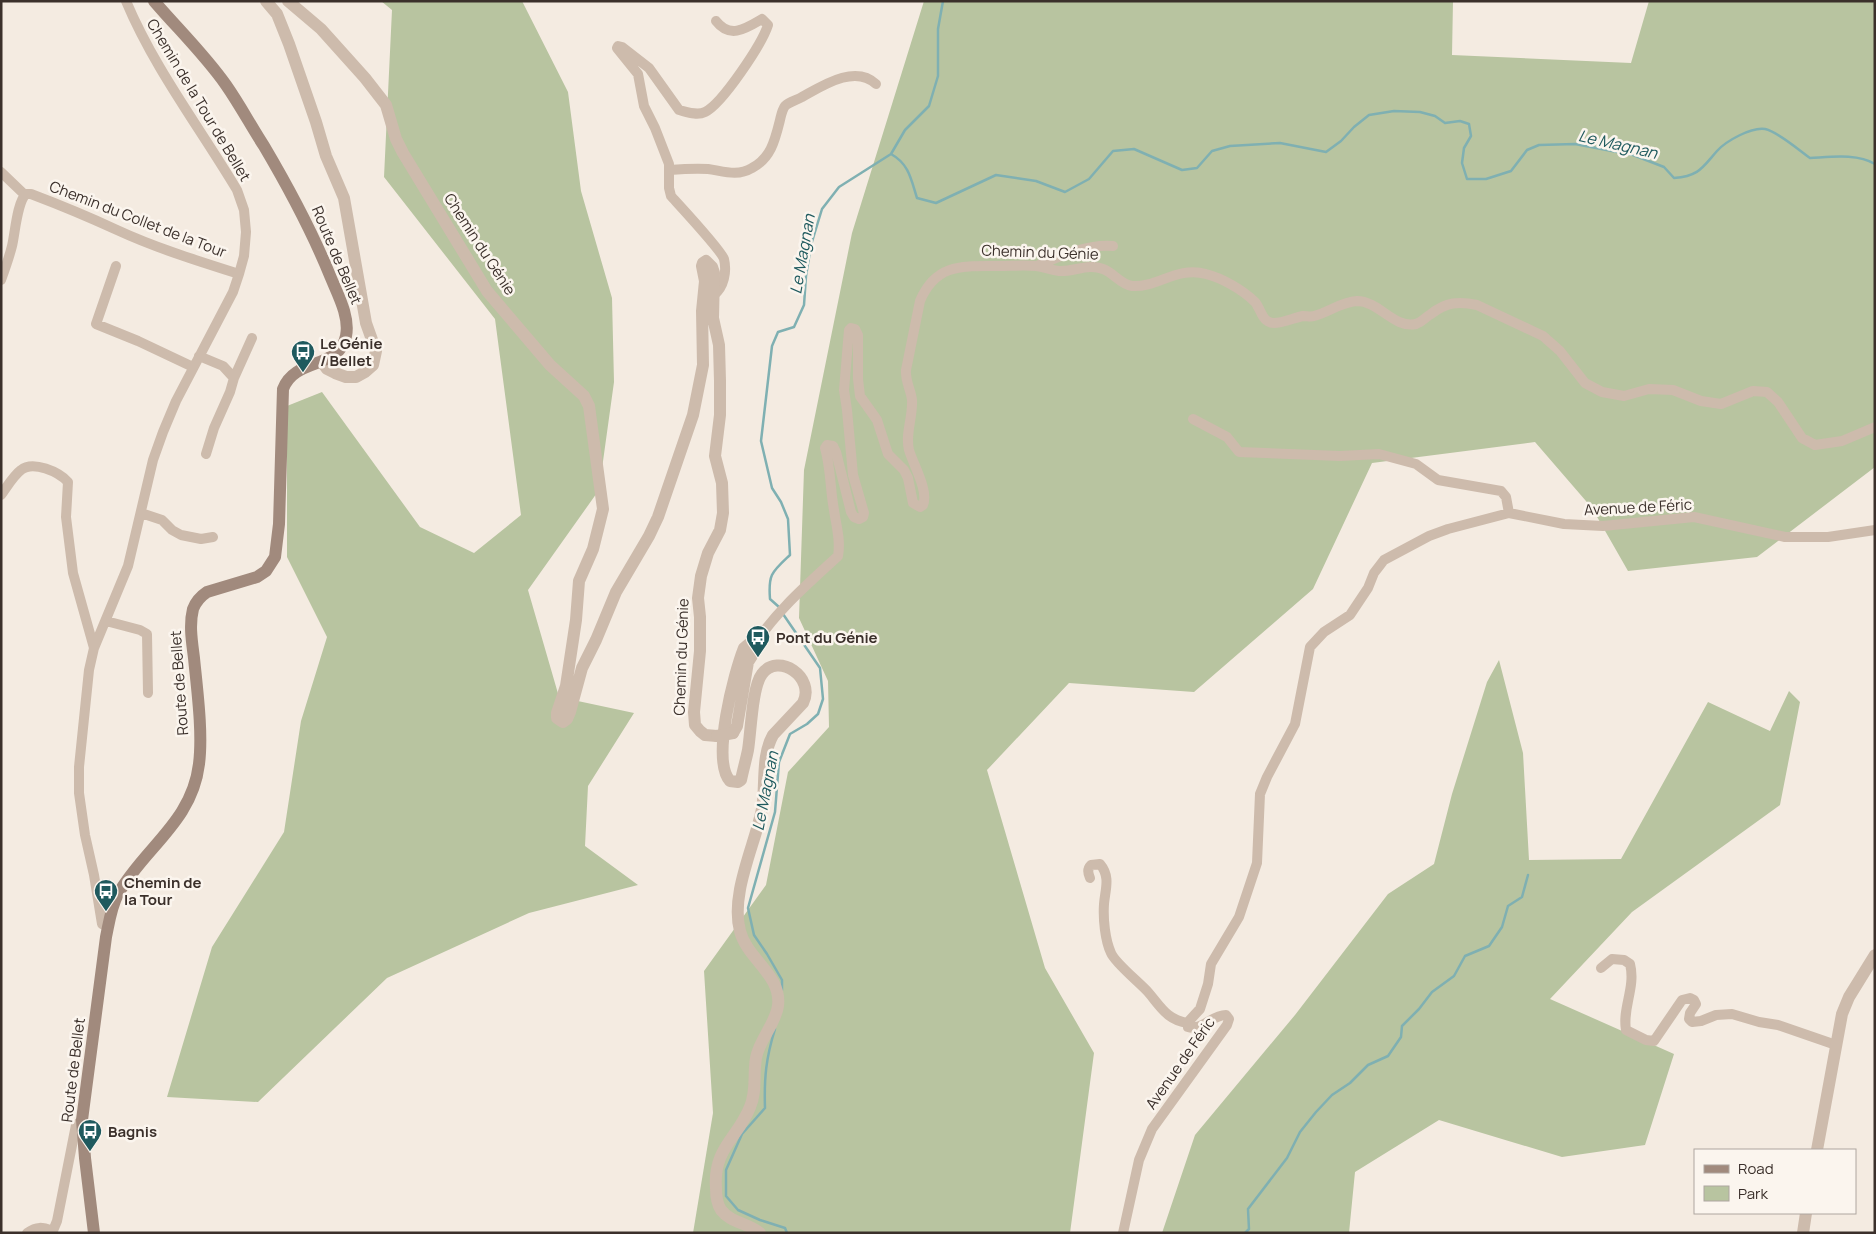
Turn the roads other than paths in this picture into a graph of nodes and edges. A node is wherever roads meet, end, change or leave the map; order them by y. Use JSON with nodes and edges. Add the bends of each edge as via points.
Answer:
{"nodes":[{"id":1,"x":126,"y":1,"type":"edge"},
{"id":2,"x":154,"y":1,"type":"edge"},
{"id":3,"x":266,"y":1,"type":"edge"},
{"id":4,"x":288,"y":1,"type":"edge"},
{"id":5,"x":716,"y":21,"type":"dead end"},
{"id":6,"x":876,"y":84,"type":"dead end"},
{"id":7,"x":669,"y":170,"type":"junction"},
{"id":8,"x":1,"y":172,"type":"edge"},
{"id":9,"x":25,"y":195,"type":"junction"},
{"id":10,"x":1113,"y":246,"type":"dead end"},
{"id":11,"x":116,"y":266,"type":"dead end"},
{"id":12,"x":1037,"y":266,"type":"junction"},
{"id":13,"x":239,"y":274,"type":"junction"},
{"id":14,"x":2,"y":276,"type":"edge"},
{"id":15,"x":714,"y":295,"type":"junction"},
{"id":16,"x":252,"y":338,"type":"dead end"},
{"id":17,"x":199,"y":356,"type":"junction"},
{"id":18,"x":322,"y":362,"type":"junction"},
{"id":19,"x":194,"y":367,"type":"junction"},
{"id":20,"x":234,"y":378,"type":"junction"},
{"id":21,"x":1193,"y":419,"type":"dead end"},
{"id":22,"x":1875,"y":426,"type":"edge"},
{"id":23,"x":206,"y":454,"type":"dead end"},
{"id":24,"x":1,"y":495,"type":"edge"},
{"id":25,"x":141,"y":513,"type":"junction"},
{"id":26,"x":1509,"y":513,"type":"junction"},
{"id":27,"x":1875,"y":530,"type":"edge"},
{"id":28,"x":213,"y":537,"type":"dead end"},
{"id":29,"x":106,"y":621,"type":"junction"},
{"id":30,"x":755,"y":644,"type":"junction"},
{"id":31,"x":94,"y":648,"type":"junction"},
{"id":32,"x":148,"y":693,"type":"dead end"},
{"id":33,"x":1090,"y":878,"type":"dead end"},
{"id":34,"x":108,"y":927,"type":"junction"},
{"id":35,"x":1875,"y":955,"type":"edge"},
{"id":36,"x":1601,"y":968,"type":"dead end"},
{"id":37,"x":1188,"y":1023,"type":"junction"},
{"id":38,"x":1836,"y":1045,"type":"junction"},
{"id":39,"x":82,"y":1120,"type":"junction"},
{"id":40,"x":1817,"y":1149,"type":"edge"},
{"id":41,"x":1806,"y":1214,"type":"edge"},
{"id":42,"x":52,"y":1232,"type":"edge"},
{"id":43,"x":27,"y":1233,"type":"edge"},
{"id":44,"x":94,"y":1233,"type":"edge"},
{"id":45,"x":760,"y":1233,"type":"edge"},
{"id":46,"x":1123,"y":1233,"type":"edge"},
{"id":47,"x":1803,"y":1233,"type":"edge"}],
"edges":[{"from":1,"to":13,"type":"street","name":"Chemin de la Tour de Bellet","via":[[168,79],[237,190],[244,210],[246,232]]},
{"from":2,"to":18,"type":"main road","name":"Route de Bellet","via":[[229,90],[314,237],[347,327],[341,347]]},
{"from":3,"to":18,"type":"street","via":[[276,14],[292,52],[326,156],[344,198],[366,323],[376,351],[373,365],[356,377],[335,373]]},
{"from":4,"to":15,"type":"street","name":"Chemin du Génie","via":[[321,29],[386,105],[403,153],[487,291],[550,365],[584,396],[588,406],[604,509],[593,550],[579,582],[566,686],[557,713],[557,718],[563,722],[567,719],[582,668],[616,592],[649,536],[693,415],[704,365],[702,311],[705,281],[702,266],[706,261],[714,273]]},
{"from":5,"to":7,"type":"street","via":[[722,29],[732,32],[762,19],[768,25],[742,71],[719,100],[698,114],[679,110],[649,68],[622,47],[617,48],[638,74],[644,106],[666,155]]},
{"from":6,"to":7,"type":"street","via":[[857,76],[834,79],[788,104],[782,112],[774,144],[768,154],[761,163],[745,172]]},
{"from":7,"to":15,"type":"street","via":[[671,196],[724,258],[724,282]]},
{"from":8,"to":9,"type":"street"},
{"from":9,"to":13,"type":"street","name":"Chemin du Collet de la Tour","via":[[32,194],[132,236]]},
{"from":9,"to":14,"type":"street","name":"Chemin du Collet de la Tour"},
{"from":10,"to":12,"type":"street","via":[[1089,248]]},
{"from":11,"to":19,"type":"street","via":[[96,324]]},
{"from":12,"to":22,"type":"street","name":"Chemin du Génie","via":[[1056,271],[1085,267],[1104,269],[1132,286],[1180,273],[1207,274],[1241,291],[1258,306],[1269,323],[1314,316],[1358,301],[1370,304],[1402,323],[1414,324],[1440,307],[1468,303],[1544,336],[1585,383],[1602,392],[1624,396],[1649,389],[1673,390],[1701,401],[1721,404],[1753,391],[1767,392],[1778,402],[1802,438],[1816,445],[1842,441]]},
{"from":12,"to":30,"type":"street","name":"Chemin du Génie","via":[[955,268],[936,277],[924,290],[906,376],[912,399],[908,443],[925,502],[920,507],[913,503],[908,478],[888,454],[877,420],[860,396],[857,330],[848,330],[844,390],[853,475],[864,513],[859,519],[854,518],[836,452],[833,446],[826,445],[840,546],[838,556],[792,600]]},
{"from":13,"to":17,"type":"street","name":"Chemin de la Tour de Bellet"},
{"from":15,"to":30,"type":"street","name":"Chemin du Génie","bridge":true,"via":[[720,398],[715,456],[722,483],[723,513],[720,530],[701,576],[698,598],[700,651],[694,712],[695,725],[705,735],[733,733],[737,726],[748,662],[757,648]]},
{"from":16,"to":20,"type":"street"},
{"from":17,"to":19,"type":"street","name":"Chemin de la Tour de Bellet"},
{"from":17,"to":20,"type":"street","via":[[223,366]]},
{"from":18,"to":34,"type":"main road","name":"Route de Bellet","via":[[293,374],[283,389],[275,557],[266,571],[257,577],[208,592],[194,606],[191,632],[200,752],[194,788],[172,826],[121,889]]},
{"from":19,"to":25,"type":"street","name":"Chemin de la Tour de Bellet","via":[[176,401],[153,460]]},
{"from":20,"to":23,"type":"street"},
{"from":21,"to":26,"type":"street","via":[[1227,437],[1239,452],[1340,456],[1379,454],[1416,464],[1438,480],[1501,491],[1506,497]]},
{"from":24,"to":31,"type":"street","via":[[21,470],[32,466],[64,477],[68,482],[66,516],[74,574]]},
{"from":25,"to":28,"type":"street","via":[[162,520],[181,535],[201,540]]},
{"from":25,"to":29,"type":"street","name":"Chemin de la Tour de Bellet","via":[[128,566]]},
{"from":26,"to":27,"type":"street","name":"Avenue de Féric","via":[[1564,524],[1602,526],[1694,517],[1785,537],[1828,537]]},
{"from":26,"to":37,"type":"street","name":"Avenue de Féric","via":[[1441,532],[1384,560],[1350,615],[1324,632],[1310,647],[1295,724],[1260,794],[1257,863],[1239,916],[1211,964],[1200,1009]]},
{"from":29,"to":31,"type":"street","name":"Chemin de la Tour de Bellet"},
{"from":29,"to":32,"type":"street","via":[[147,634]]},
{"from":30,"to":45,"type":"street","via":[[750,643],[744,648],[729,702],[723,752],[725,772],[730,781],[741,780],[761,675],[778,666],[791,669],[803,679],[806,689],[803,703],[770,740],[762,809],[739,899],[742,937],[751,955],[768,974],[779,997],[778,1009],[760,1043],[755,1091],[747,1116],[720,1158],[716,1185],[720,1209],[729,1218]]},
{"from":31,"to":34,"type":"street","name":"Chemin de la Tour de Bellet","via":[[78,767],[79,793],[102,924]]},
{"from":33,"to":37,"type":"street","via":[[1091,864],[1100,864],[1105,870],[1104,915],[1112,955],[1170,1018]]},
{"from":34,"to":39,"type":"main road","name":"Route de Bellet"},
{"from":35,"to":38,"type":"street","via":[[1849,997]]},
{"from":36,"to":38,"type":"street","via":[[1612,959],[1630,964],[1633,977],[1626,1030],[1646,1040],[1654,1041],[1682,1000],[1690,998],[1696,1004],[1690,1013],[1692,1022],[1732,1014],[1778,1025]]},
{"from":37,"to":46,"type":"street","name":"Avenue de Féric","via":[[1188,1028],[1193,1029],[1220,1015],[1229,1019],[1228,1025],[1152,1129],[1139,1160]]},
{"from":38,"to":40,"type":"street"},
{"from":39,"to":42,"type":"street","via":[[76,1125]]},
{"from":39,"to":44,"type":"main road","name":"Route de Bellet"},
{"from":41,"to":47,"type":"street"},
{"from":42,"to":43,"type":"street","via":[[35,1227]]}]}
